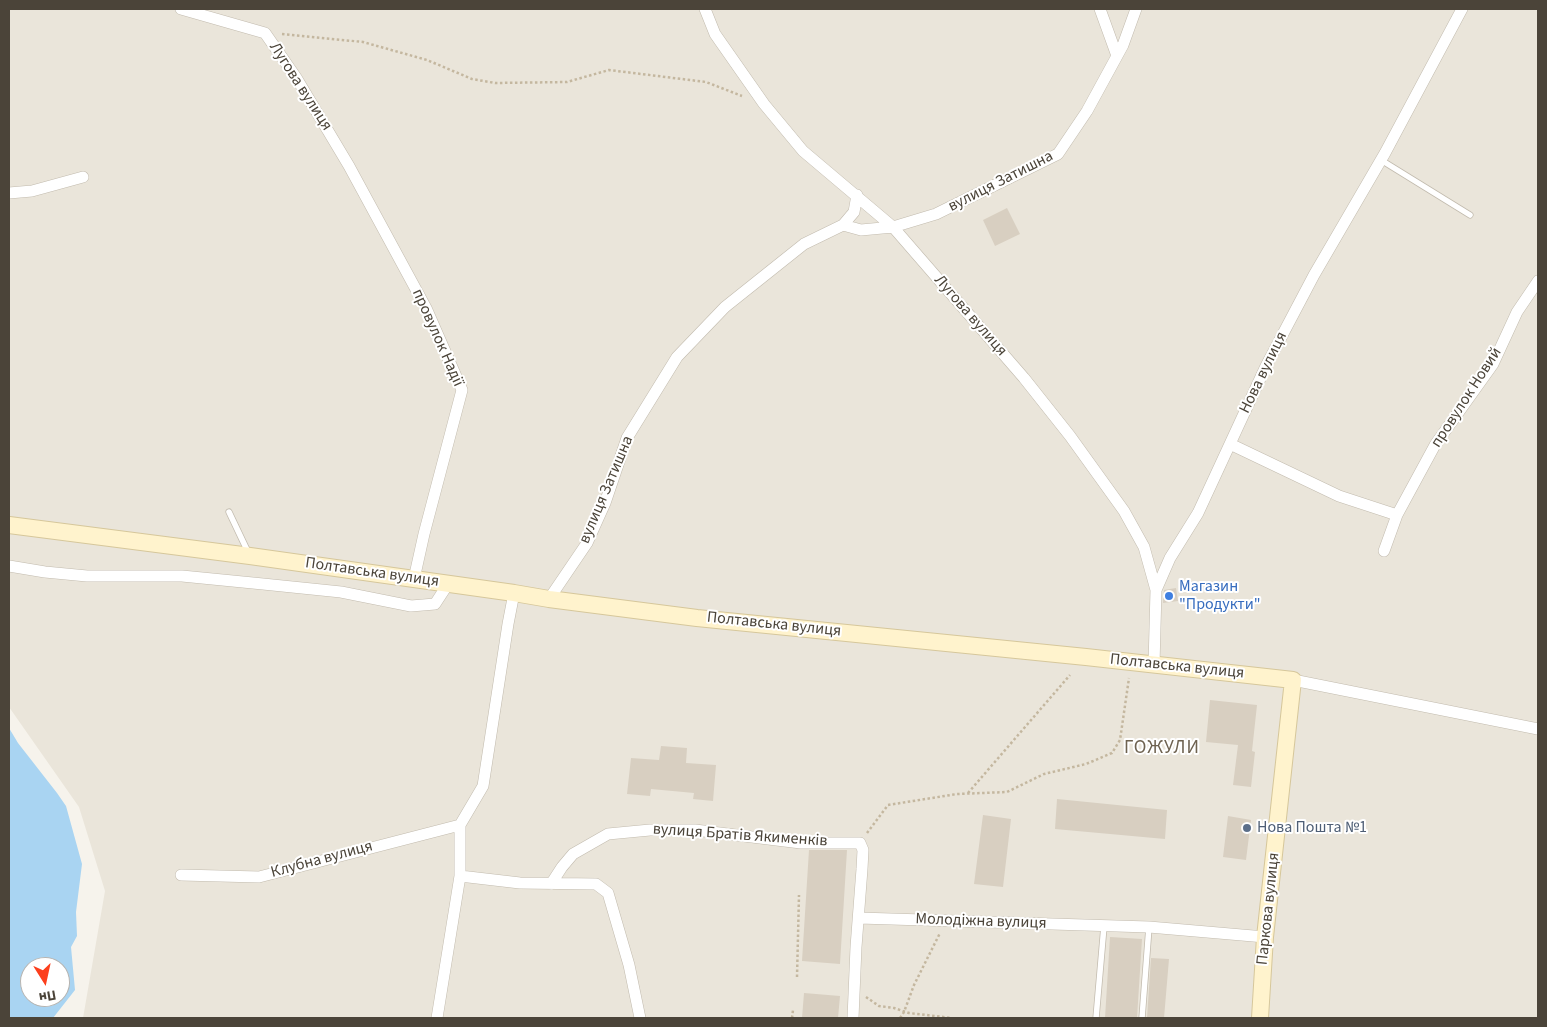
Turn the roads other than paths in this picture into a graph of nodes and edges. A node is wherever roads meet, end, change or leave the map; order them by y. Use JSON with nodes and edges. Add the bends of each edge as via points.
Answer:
{"nodes":[{"id":1,"x":181,"y":9,"type":"edge"},
{"id":2,"x":705,"y":9,"type":"edge"},
{"id":3,"x":1100,"y":9,"type":"edge"},
{"id":4,"x":1136,"y":9,"type":"edge"},
{"id":5,"x":1462,"y":9,"type":"edge"},
{"id":6,"x":1117,"y":56,"type":"junction"},
{"id":7,"x":1381,"y":160,"type":"junction"},
{"id":8,"x":349,"y":166,"type":"joint"},
{"id":9,"x":83,"y":177,"type":"dead end"},
{"id":10,"x":9,"y":193,"type":"edge"},
{"id":11,"x":857,"y":195,"type":"junction"},
{"id":12,"x":1470,"y":215,"type":"dead end"},
{"id":13,"x":842,"y":225,"type":"junction"},
{"id":14,"x":894,"y":227,"type":"junction"},
{"id":15,"x":1538,"y":281,"type":"edge"},
{"id":16,"x":1230,"y":444,"type":"junction"},
{"id":17,"x":229,"y":512,"type":"dead end"},
{"id":18,"x":1397,"y":515,"type":"junction"},
{"id":19,"x":9,"y":525,"type":"edge"},
{"id":20,"x":1384,"y":551,"type":"dead end"},
{"id":21,"x":250,"y":556,"type":"junction"},
{"id":22,"x":9,"y":566,"type":"edge"},
{"id":23,"x":414,"y":579,"type":"junction"},
{"id":24,"x":448,"y":584,"type":"junction"},
{"id":25,"x":1156,"y":590,"type":"junction"},
{"id":26,"x":514,"y":593,"type":"junction"},
{"id":27,"x":550,"y":599,"type":"junction"},
{"id":28,"x":1154,"y":664,"type":"junction"},
{"id":29,"x":1293,"y":680,"type":"junction"},
{"id":30,"x":1538,"y":729,"type":"edge"},
{"id":31,"x":460,"y":825,"type":"junction"},
{"id":32,"x":181,"y":875,"type":"dead end"},
{"id":33,"x":460,"y":876,"type":"junction"},
{"id":34,"x":551,"y":884,"type":"junction"},
{"id":35,"x":859,"y":918,"type":"junction"},
{"id":36,"x":1104,"y":926,"type":"junction"},
{"id":37,"x":1149,"y":927,"type":"junction"},
{"id":38,"x":1265,"y":937,"type":"junction"},
{"id":39,"x":437,"y":1018,"type":"edge"},
{"id":40,"x":640,"y":1018,"type":"edge"},
{"id":41,"x":853,"y":1018,"type":"edge"},
{"id":42,"x":1096,"y":1018,"type":"edge"},
{"id":43,"x":1142,"y":1018,"type":"edge"},
{"id":44,"x":1260,"y":1018,"type":"edge"}],
"edges":[{"from":1,"to":8,"type":"street","name":"Лугова вулиця","via":[[265,33],[297,78]]},
{"from":2,"to":11,"type":"street","name":"Лугова вулиця","via":[[715,34],[764,104],[803,151]]},
{"from":3,"to":6,"type":"street"},
{"from":4,"to":6,"type":"street","name":"вулиця Затишна"},
{"from":5,"to":7,"type":"street","name":"Нова вулиця"},
{"from":6,"to":14,"type":"street","name":"вулиця Затишна","via":[[1087,112],[1058,154],[936,214]]},
{"from":7,"to":12,"type":"lane"},
{"from":7,"to":16,"type":"street","name":"Нова вулиця","via":[[1314,275]]},
{"from":8,"to":23,"type":"street","name":"провулок Надії","via":[[426,308],[462,390]]},
{"from":9,"to":10,"type":"street","via":[[32,191]]},
{"from":11,"to":13,"type":"street","via":[[854,212]]},
{"from":11,"to":14,"type":"street","name":"Лугова вулиця"},
{"from":13,"to":14,"type":"street","name":"вулиця Затишна","via":[[861,230]]},
{"from":13,"to":27,"type":"street","name":"вулиця Затишна","via":[[804,244],[725,307],[677,357],[627,438],[587,543]]},
{"from":14,"to":25,"type":"street","name":"Лугова вулиця","via":[[1070,436],[1124,512],[1144,547]]},
{"from":15,"to":18,"type":"street","name":"провулок Новий","via":[[1518,312],[1493,364],[1435,445]]},
{"from":16,"to":18,"type":"street","via":[[1339,496]]},
{"from":16,"to":25,"type":"street","name":"Нова вулиця","via":[[1198,513],[1170,558]]},
{"from":17,"to":21,"type":"lane"},
{"from":18,"to":20,"type":"street","name":"провулок Новий"},
{"from":19,"to":21,"type":"street","name":"Полтавська вулиця"},
{"from":21,"to":23,"type":"street","name":"Полтавська вулиця"},
{"from":22,"to":24,"type":"street","via":[[87,576],[182,576],[263,584],[341,592],[410,606],[435,604]]},
{"from":23,"to":24,"type":"street","name":"Полтавська вулиця"},
{"from":24,"to":26,"type":"street","name":"Полтавська вулиця"},
{"from":25,"to":28,"type":"street","name":"Лугова вулиця"},
{"from":26,"to":27,"type":"street","name":"Полтавська вулиця"},
{"from":26,"to":31,"type":"street","via":[[484,786]]},
{"from":27,"to":28,"type":"street","name":"Полтавська вулиця","via":[[697,618]]},
{"from":28,"to":29,"type":"street","name":"Полтавська вулиця"},
{"from":29,"to":30,"type":"street","name":"Полтавська вулиця"},
{"from":29,"to":38,"type":"street","name":"Паркова вулиця"},
{"from":31,"to":32,"type":"street","name":"Клубна вулиця","via":[[259,877]]},
{"from":31,"to":33,"type":"street"},
{"from":33,"to":34,"type":"street"},
{"from":33,"to":39,"type":"street"},
{"from":34,"to":35,"type":"street","name":"вулиця Братів Якименків","via":[[574,854],[608,834],[695,830],[801,843],[860,843],[863,860]]},
{"from":34,"to":40,"type":"street","via":[[596,884],[608,893]]},
{"from":35,"to":36,"type":"street","name":"Молодіжна вулиця"},
{"from":35,"to":41,"type":"street"},
{"from":36,"to":37,"type":"street","name":"Молодіжна вулиця"},
{"from":36,"to":42,"type":"lane"},
{"from":37,"to":38,"type":"street","name":"Молодіжна вулиця"},
{"from":37,"to":43,"type":"lane"},
{"from":38,"to":44,"type":"street","name":"Паркова вулиця"}]}
